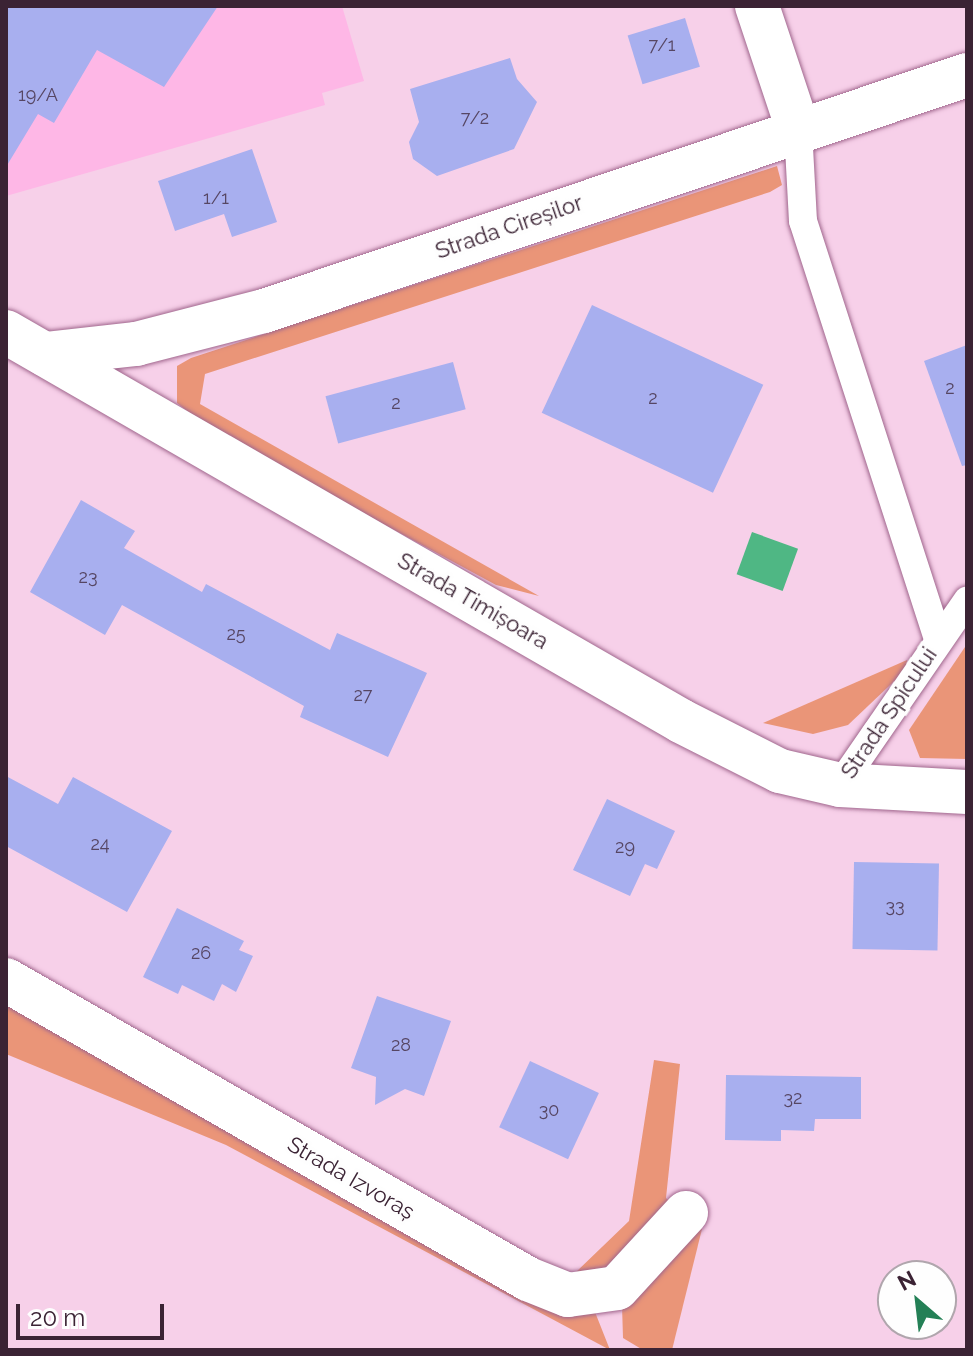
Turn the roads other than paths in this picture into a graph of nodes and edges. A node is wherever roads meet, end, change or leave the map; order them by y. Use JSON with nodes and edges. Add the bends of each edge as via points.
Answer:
{"nodes":[{"id":1,"x":757,"y":6,"type":"edge"},
{"id":2,"x":967,"y":75,"type":"edge"},
{"id":3,"x":798,"y":129,"type":"junction"},
{"id":4,"x":6,"y":332,"type":"edge"},
{"id":5,"x":45,"y":354,"type":"junction"},
{"id":6,"x":967,"y":601,"type":"edge"},
{"id":7,"x":938,"y":640,"type":"junction"},
{"id":8,"x":840,"y":785,"type":"junction"},
{"id":9,"x":967,"y":792,"type":"edge"},
{"id":10,"x":6,"y":980,"type":"edge"},
{"id":11,"x":686,"y":1213,"type":"dead end"}],
"edges":[{"from":1,"to":3,"type":"street"},
{"from":2,"to":3,"type":"street","name":"Strada Cireșilor"},
{"from":3,"to":5,"type":"street","name":"Strada Cireșilor","via":[[264,311],[136,344]]},
{"from":3,"to":7,"type":"lane","via":[[803,221]]},
{"from":4,"to":5,"type":"street","name":"Strada Timișoara"},
{"from":5,"to":8,"type":"street","name":"Strada Timișoara","via":[[681,721],[780,771]]},
{"from":6,"to":7,"type":"lane","name":"Strada Spicului"},
{"from":7,"to":8,"type":"lane","name":"Strada Spicului"},
{"from":8,"to":9,"type":"street","name":"Strada Timișoara"},
{"from":10,"to":11,"type":"street","name":"Strada Izvoraș","via":[[528,1279],[568,1295],[617,1288]]}]}
